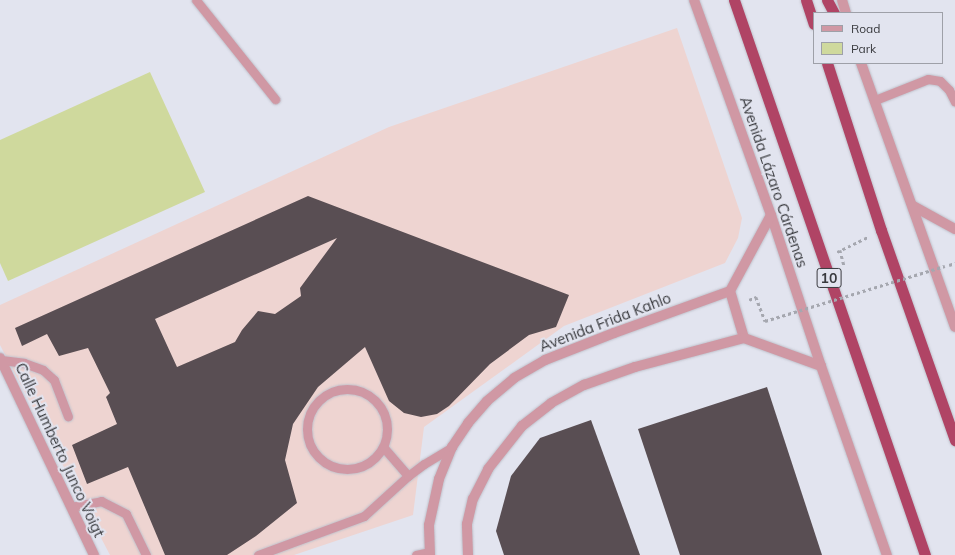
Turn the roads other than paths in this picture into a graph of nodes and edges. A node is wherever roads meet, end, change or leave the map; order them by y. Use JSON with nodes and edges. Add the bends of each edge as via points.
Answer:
{"nodes":[{"id":1,"x":196,"y":0,"type":"edge"},
{"id":2,"x":694,"y":0,"type":"edge"},
{"id":3,"x":734,"y":0,"type":"edge"},
{"id":4,"x":806,"y":0,"type":"edge"},
{"id":5,"x":827,"y":0,"type":"edge"},
{"id":6,"x":842,"y":0,"type":"edge"},
{"id":7,"x":833,"y":12,"type":"edge"},
{"id":8,"x":846,"y":12,"type":"edge"},
{"id":9,"x":813,"y":21,"type":"edge"},
{"id":10,"x":827,"y":64,"type":"edge"},
{"id":11,"x":861,"y":64,"type":"edge"},
{"id":12,"x":275,"y":99,"type":"dead end"},
{"id":13,"x":875,"y":100,"type":"junction"},
{"id":14,"x":955,"y":102,"type":"edge"},
{"id":15,"x":913,"y":206,"type":"junction"},
{"id":16,"x":771,"y":215,"type":"junction"},
{"id":17,"x":955,"y":229,"type":"edge"},
{"id":18,"x":730,"y":291,"type":"junction"},
{"id":19,"x":955,"y":327,"type":"edge"},
{"id":20,"x":744,"y":338,"type":"junction"},
{"id":21,"x":1,"y":359,"type":"edge"},
{"id":22,"x":820,"y":366,"type":"junction"},
{"id":23,"x":68,"y":416,"type":"dead end"},
{"id":24,"x":955,"y":440,"type":"edge"},
{"id":25,"x":452,"y":447,"type":"junction"},
{"id":26,"x":384,"y":448,"type":"junction"},
{"id":27,"x":408,"y":476,"type":"junction"},
{"id":28,"x":71,"y":507,"type":"junction"},
{"id":29,"x":430,"y":553,"type":"edge"},
{"id":30,"x":94,"y":555,"type":"edge"},
{"id":31,"x":146,"y":555,"type":"edge"},
{"id":32,"x":258,"y":555,"type":"edge"},
{"id":33,"x":416,"y":555,"type":"edge"},
{"id":34,"x":468,"y":555,"type":"edge"},
{"id":35,"x":887,"y":555,"type":"edge"},
{"id":36,"x":925,"y":555,"type":"edge"}],
"edges":[{"from":1,"to":12,"type":"lane"},
{"from":2,"to":16,"type":"street","name":"Avenida Lázaro Cárdenas"},
{"from":3,"to":36,"type":"highway","name":"Avenida Lázaro Cárdenas","number":"10"},
{"from":4,"to":9,"type":"highway"},
{"from":5,"to":7,"type":"highway"},
{"from":6,"to":8,"type":"street"},
{"from":10,"to":24,"type":"highway","via":[[881,230]]},
{"from":11,"to":13,"type":"street"},
{"from":13,"to":14,"type":"lane","via":[[928,79],[940,81],[949,90]]},
{"from":13,"to":15,"type":"street"},
{"from":15,"to":17,"type":"street"},
{"from":15,"to":19,"type":"street"},
{"from":16,"to":18,"type":"street"},
{"from":16,"to":22,"type":"street","name":"Avenida Lázaro Cárdenas"},
{"from":18,"to":20,"type":"street"},
{"from":18,"to":25,"type":"street","name":"Avenida Frida Kahlo","via":[[545,360],[514,378],[487,401]]},
{"from":20,"to":22,"type":"street"},
{"from":20,"to":34,"type":"street","via":[[635,366],[584,385],[551,403],[522,426],[488,469],[473,499],[467,524]]},
{"from":21,"to":23,"type":"lane","via":[[43,370],[54,380]]},
{"from":21,"to":28,"type":"street","name":"Calle Humberto Junco Voigt"},
{"from":22,"to":35,"type":"street","name":"Avenida Lázaro Cárdenas"},
{"from":25,"to":27,"type":"lane"},
{"from":25,"to":29,"type":"street","name":"Avenida Frida Kahlo","via":[[438,487],[429,525]]},
{"from":26,"to":26,"type":"lane","via":[[388,425],[379,404],[360,390],[337,389],[317,401],[306,422],[309,445],[323,463],[345,471],[368,465]]},
{"from":26,"to":27,"type":"lane"},
{"from":27,"to":32,"type":"lane","via":[[364,516]]},
{"from":28,"to":30,"type":"street","name":"Calle Humberto Junco Voigt"},
{"from":28,"to":31,"type":"lane","via":[[101,501],[126,514]]},
{"from":29,"to":33,"type":"lane"}]}
